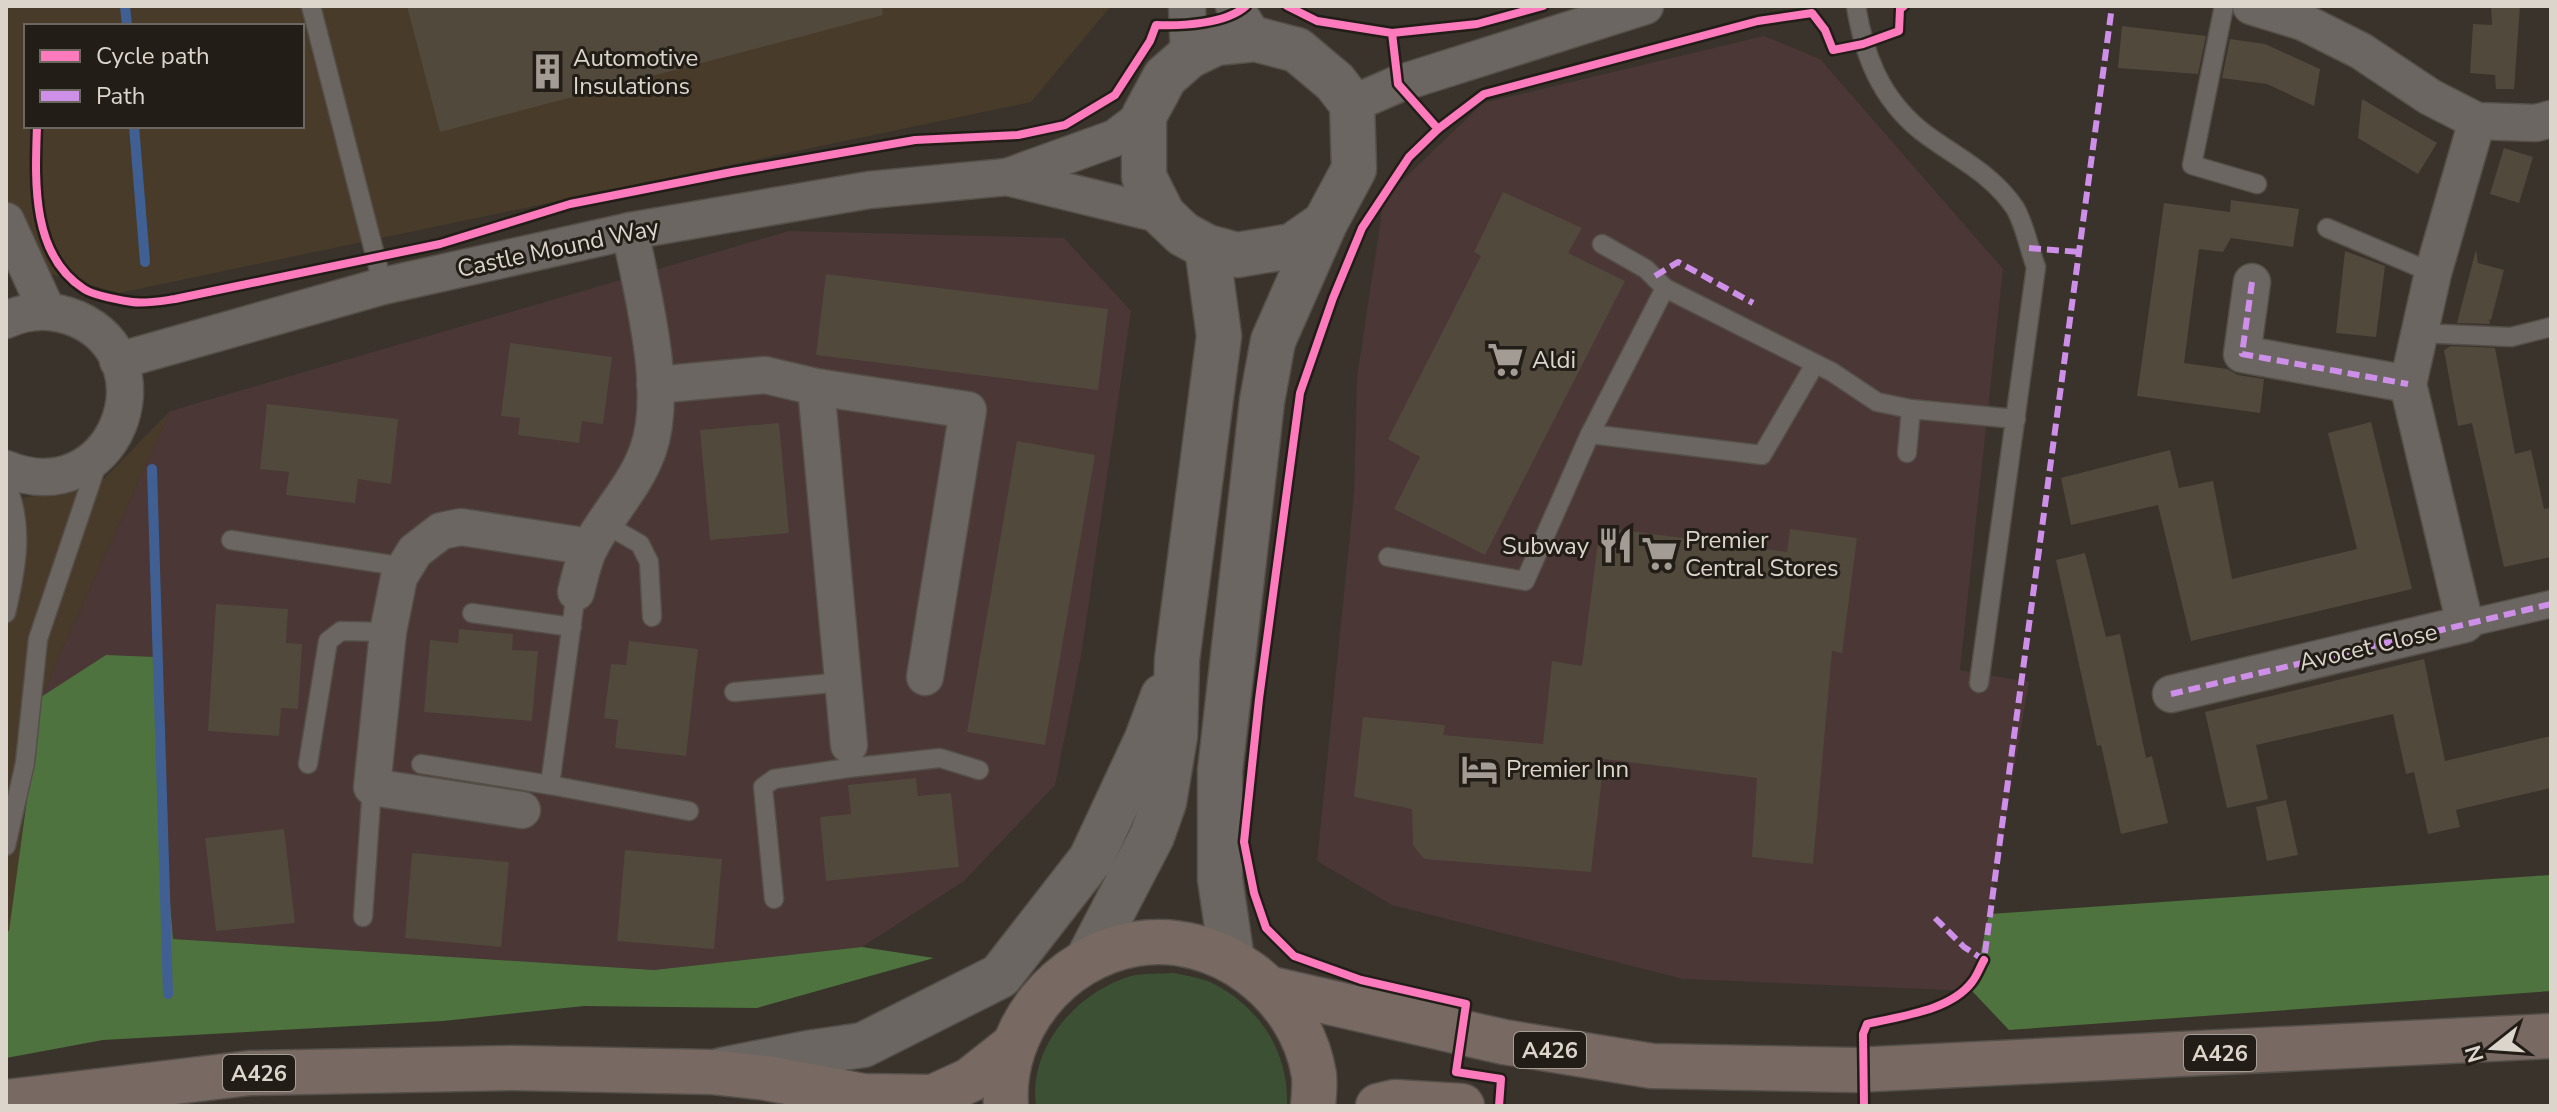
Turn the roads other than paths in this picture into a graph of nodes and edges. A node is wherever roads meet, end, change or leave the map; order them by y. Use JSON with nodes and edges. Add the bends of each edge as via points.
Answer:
{"nodes":[{"id":1,"x":311,"y":6,"type":"edge"},
{"id":2,"x":1187,"y":6,"type":"edge"},
{"id":3,"x":1645,"y":6,"type":"edge"},
{"id":4,"x":1856,"y":6,"type":"edge"},
{"id":5,"x":2224,"y":6,"type":"edge"},
{"id":6,"x":2251,"y":6,"type":"edge"},
{"id":7,"x":1245,"y":22,"type":"edge"},
{"id":8,"x":1189,"y":56,"type":"junction"},
{"id":9,"x":1352,"y":104,"type":"junction"},
{"id":10,"x":1144,"y":116,"type":"junction"},
{"id":11,"x":2551,"y":119,"type":"edge"},
{"id":12,"x":2477,"y":121,"type":"junction"},
{"id":13,"x":1007,"y":177,"type":"junction"},
{"id":14,"x":2257,"y":184,"type":"dead end"},
{"id":15,"x":1163,"y":215,"type":"junction"},
{"id":16,"x":6,"y":221,"type":"edge"},
{"id":17,"x":1325,"y":223,"type":"junction"},
{"id":18,"x":2327,"y":228,"type":"dead end"},
{"id":19,"x":630,"y":231,"type":"junction"},
{"id":20,"x":1602,"y":244,"type":"dead end"},
{"id":21,"x":1207,"y":247,"type":"junction"},
{"id":22,"x":2433,"y":273,"type":"junction"},
{"id":23,"x":2252,"y":282,"type":"dead end"},
{"id":24,"x":383,"y":286,"type":"junction"},
{"id":25,"x":1665,"y":288,"type":"junction"},
{"id":26,"x":47,"y":311,"type":"junction"},
{"id":27,"x":6,"y":320,"type":"edge"},
{"id":28,"x":2551,"y":327,"type":"edge"},
{"id":29,"x":2418,"y":333,"type":"junction"},
{"id":30,"x":118,"y":361,"type":"junction"},
{"id":31,"x":1815,"y":364,"type":"junction"},
{"id":32,"x":2408,"y":384,"type":"junction"},
{"id":33,"x":655,"y":385,"type":"junction"},
{"id":34,"x":816,"y":387,"type":"junction"},
{"id":35,"x":1911,"y":409,"type":"junction"},
{"id":36,"x":2016,"y":419,"type":"junction"},
{"id":37,"x":1590,"y":434,"type":"junction"},
{"id":38,"x":1907,"y":453,"type":"dead end"},
{"id":39,"x":100,"y":454,"type":"junction"},
{"id":40,"x":6,"y":469,"type":"edge"},
{"id":41,"x":6,"y":484,"type":"edge"},
{"id":42,"x":597,"y":536,"type":"junction"},
{"id":43,"x":231,"y":540,"type":"dead end"},
{"id":44,"x":1388,"y":557,"type":"dead end"},
{"id":45,"x":405,"y":567,"type":"junction"},
{"id":46,"x":2551,"y":604,"type":"edge"},
{"id":47,"x":574,"y":610,"type":"junction"},
{"id":48,"x":6,"y":613,"type":"edge"},
{"id":49,"x":472,"y":613,"type":"dead end"},
{"id":50,"x":652,"y":617,"type":"dead end"},
{"id":51,"x":2465,"y":624,"type":"junction"},
{"id":52,"x":388,"y":632,"type":"junction"},
{"id":53,"x":1177,"y":660,"type":"junction"},
{"id":54,"x":925,"y":677,"type":"dead end"},
{"id":55,"x":843,"y":682,"type":"junction"},
{"id":56,"x":1979,"y":683,"type":"dead end"},
{"id":57,"x":734,"y":692,"type":"dead end"},
{"id":58,"x":2171,"y":694,"type":"dead end"},
{"id":59,"x":849,"y":756,"type":"junction"},
{"id":60,"x":308,"y":764,"type":"dead end"},
{"id":61,"x":421,"y":764,"type":"dead end"},
{"id":62,"x":979,"y":770,"type":"dead end"},
{"id":63,"x":550,"y":785,"type":"junction"},
{"id":64,"x":372,"y":787,"type":"junction"},
{"id":65,"x":522,"y":810,"type":"dead end"},
{"id":66,"x":689,"y":811,"type":"dead end"},
{"id":67,"x":6,"y":846,"type":"edge"},
{"id":68,"x":774,"y":899,"type":"dead end"},
{"id":69,"x":363,"y":917,"type":"dead end"},
{"id":70,"x":1088,"y":959,"type":"junction"},
{"id":71,"x":1232,"y":960,"type":"junction"},
{"id":72,"x":1271,"y":989,"type":"junction"},
{"id":73,"x":2551,"y":1036,"type":"edge"},
{"id":74,"x":1013,"y":1046,"type":"junction"},
{"id":75,"x":711,"y":1072,"type":"junction"},
{"id":76,"x":6,"y":1102,"type":"edge"},
{"id":77,"x":1006,"y":1106,"type":"edge"},
{"id":78,"x":1313,"y":1106,"type":"edge"},
{"id":79,"x":1378,"y":1106,"type":"edge"},
{"id":80,"x":1462,"y":1106,"type":"edge"}],
"edges":[{"from":1,"to":24,"type":"lane"},
{"from":2,"to":8,"type":"street"},
{"from":3,"to":9,"type":"street","via":[[1398,84]]},
{"from":4,"to":36,"type":"lane","via":[[1863,44],[1888,96],[1920,129],[1981,170],[2016,209],[2036,267]]},
{"from":5,"to":14,"type":"lane","via":[[2192,165]]},
{"from":6,"to":12,"type":"street","via":[[2303,22],[2361,51]]},
{"from":7,"to":8,"type":"street"},
{"from":7,"to":9,"type":"street","via":[[1297,50]]},
{"from":8,"to":10,"type":"street","via":[[1165,77]]},
{"from":9,"to":17,"type":"street","via":[[1354,169]]},
{"from":10,"to":13,"type":"street","name":"Castle Mound Way","via":[[1115,138]]},
{"from":10,"to":15,"type":"street","via":[[1144,177]]},
{"from":11,"to":12,"type":"street"},
{"from":12,"to":22,"type":"street","name":"Avocet Close"},
{"from":13,"to":15,"type":"street","name":"Castle Mound Way"},
{"from":13,"to":19,"type":"street","name":"Castle Mound Way","via":[[869,190]]},
{"from":15,"to":21,"type":"street"},
{"from":16,"to":26,"type":"street"},
{"from":17,"to":21,"type":"street","via":[[1292,246],[1237,255]]},
{"from":17,"to":71,"type":"street","via":[[1273,341],[1262,401],[1220,771],[1220,879]]},
{"from":18,"to":22,"type":"lane"},
{"from":19,"to":24,"type":"street","name":"Castle Mound Way"},
{"from":19,"to":33,"type":"street"},
{"from":20,"to":25,"type":"lane","via":[[1646,269]]},
{"from":21,"to":53,"type":"street","via":[[1219,336]]},
{"from":22,"to":29,"type":"street","name":"Avocet Close"},
{"from":23,"to":32,"type":"street","via":[[2242,354]]},
{"from":24,"to":30,"type":"street","name":"Castle Mound Way"},
{"from":25,"to":31,"type":"lane"},
{"from":25,"to":37,"type":"lane"},
{"from":26,"to":27,"type":"street","via":[[19,313]]},
{"from":26,"to":30,"type":"street","via":[[97,331]]},
{"from":28,"to":29,"type":"lane","via":[[2511,337]]},
{"from":29,"to":32,"type":"street","name":"Avocet Close"},
{"from":30,"to":39,"type":"street","via":[[125,385],[123,411]]},
{"from":31,"to":35,"type":"lane","via":[[1877,402]]},
{"from":31,"to":37,"type":"lane","via":[[1762,455]]},
{"from":32,"to":51,"type":"street","name":"Avocet Close"},
{"from":33,"to":34,"type":"street","via":[[765,375]]},
{"from":33,"to":42,"type":"street","via":[[657,405],[648,451]]},
{"from":34,"to":54,"type":"street","via":[[968,410]]},
{"from":34,"to":55,"type":"street"},
{"from":35,"to":36,"type":"lane"},
{"from":35,"to":38,"type":"lane"},
{"from":36,"to":56,"type":"lane"},
{"from":37,"to":44,"type":"lane","via":[[1525,581]]},
{"from":39,"to":40,"type":"street","via":[[78,470],[51,478]]},
{"from":39,"to":67,"type":"lane","via":[[38,639],[25,763]]},
{"from":41,"to":48,"type":"lane","via":[[17,526],[17,562]]},
{"from":42,"to":45,"type":"street","via":[[461,527],[441,531],[415,551]]},
{"from":42,"to":47,"type":"street"},
{"from":42,"to":50,"type":"lane","via":[[640,544],[649,562]]},
{"from":43,"to":45,"type":"lane"},
{"from":45,"to":52,"type":"street"},
{"from":46,"to":51,"type":"street"},
{"from":47,"to":49,"type":"lane"},
{"from":47,"to":63,"type":"lane"},
{"from":51,"to":58,"type":"street","name":"Avocet Close"},
{"from":52,"to":60,"type":"lane","via":[[341,631],[328,641]]},
{"from":52,"to":64,"type":"street"},
{"from":53,"to":70,"type":"street","via":[[1175,736],[1164,802],[1152,836]]},
{"from":53,"to":75,"type":"street","via":[[1091,859],[1000,976],[863,1045]]},
{"from":55,"to":57,"type":"lane"},
{"from":55,"to":59,"type":"street"},
{"from":59,"to":62,"type":"lane","via":[[940,758]]},
{"from":59,"to":68,"type":"lane","via":[[763,787]]},
{"from":61,"to":63,"type":"lane"},
{"from":63,"to":66,"type":"lane"},
{"from":64,"to":65,"type":"street"},
{"from":64,"to":69,"type":"lane"},
{"from":70,"to":71,"type":"highway","via":[[1135,944],[1185,944]]},
{"from":70,"to":74,"type":"highway","via":[[1056,982],[1030,1011]]},
{"from":71,"to":72,"type":"highway"},
{"from":72,"to":73,"type":"highway","number":"A426","via":[[1504,1042],[1652,1066],[1834,1070]]},
{"from":72,"to":78,"type":"highway","via":[[1299,1029],[1314,1076]]},
{"from":74,"to":75,"type":"highway","number":"A426","via":[[970,1080],[933,1097],[863,1096]]},
{"from":74,"to":77,"type":"highway","via":[[1004,1088]]},
{"from":75,"to":76,"type":"highway","number":"A426","via":[[514,1068],[250,1073]]},
{"from":79,"to":80,"type":"highway"}]}
